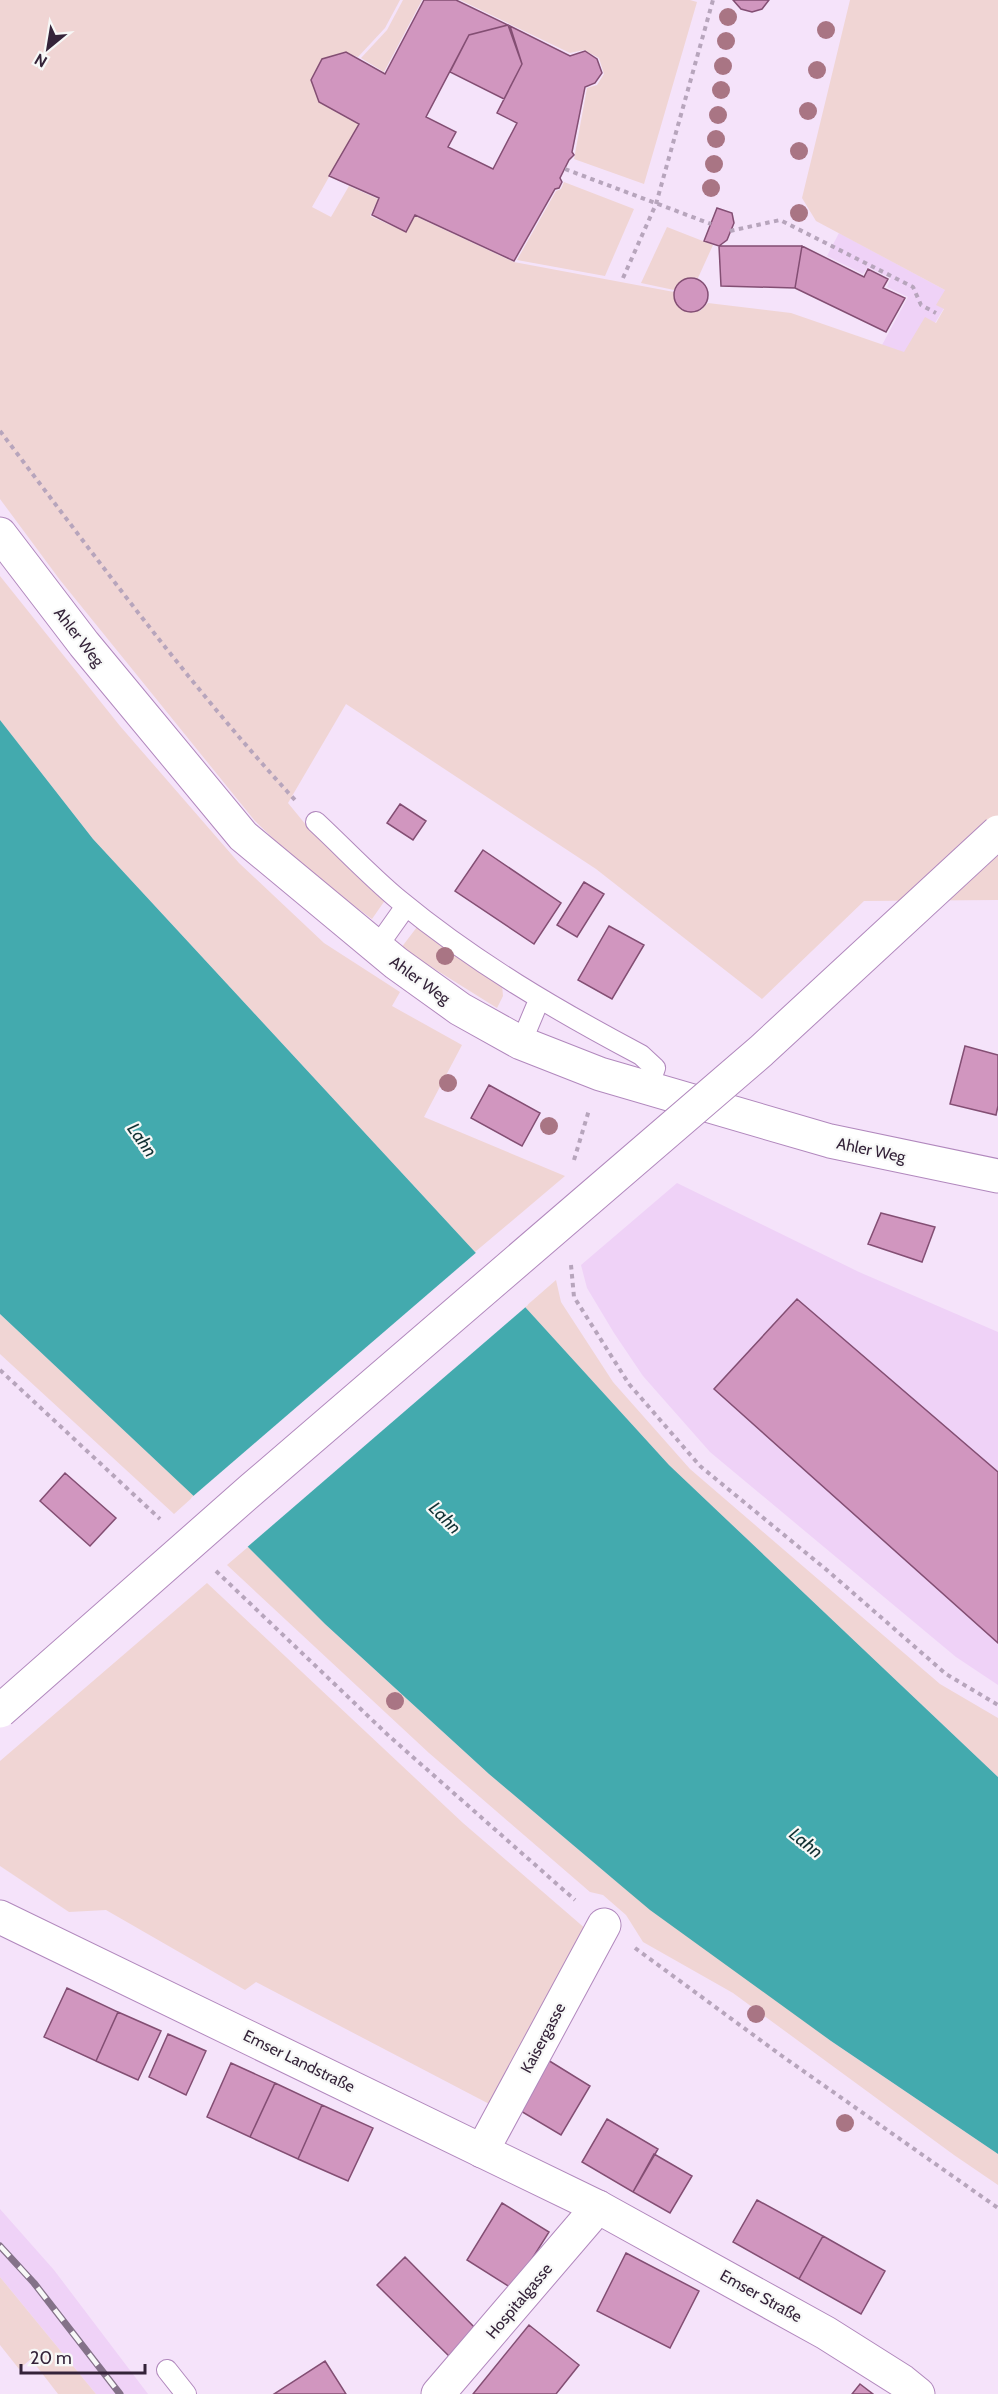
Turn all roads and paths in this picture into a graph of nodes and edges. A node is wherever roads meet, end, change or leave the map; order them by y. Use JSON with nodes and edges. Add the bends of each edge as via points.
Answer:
{"nodes":[{"id":1,"x":713,"y":0,"type":"edge"},
{"id":2,"x":565,"y":169,"type":"dead end"},
{"id":3,"x":656,"y":204,"type":"junction"},
{"id":4,"x":711,"y":224,"type":"dead end"},
{"id":5,"x":730,"y":231,"type":"dead end"},
{"id":6,"x":623,"y":279,"type":"dead end"},
{"id":7,"x":936,"y":314,"type":"dead end"},
{"id":8,"x":0,"y":431,"type":"edge"},
{"id":9,"x":0,"y":534,"type":"edge"},
{"id":10,"x":316,"y":822,"type":"joint"},
{"id":11,"x":998,"y":832,"type":"edge"},
{"id":12,"x":406,"y":906,"type":"junction"},
{"id":13,"x":377,"y":947,"type":"junction"},
{"id":14,"x":539,"y":1000,"type":"junction"},
{"id":15,"x":520,"y":1043,"type":"junction"},
{"id":16,"x":648,"y":1089,"type":"junction"},
{"id":17,"x":998,"y":1176,"type":"edge"},
{"id":18,"x":574,"y":1298,"type":"dead end"},
{"id":19,"x":0,"y":1370,"type":"edge"},
{"id":20,"x":163,"y":1521,"type":"dead end"},
{"id":21,"x":212,"y":1568,"type":"dead end"},
{"id":22,"x":998,"y":1705,"type":"edge"},
{"id":23,"x":0,"y":1711,"type":"edge"},
{"id":24,"x":0,"y":1917,"type":"edge"},
{"id":25,"x":604,"y":1925,"type":"junction"},
{"id":26,"x":482,"y":2151,"type":"junction"},
{"id":27,"x":598,"y":2207,"type":"junction"},
{"id":28,"x":998,"y":2208,"type":"edge"},
{"id":29,"x":167,"y":2370,"type":"dead end"},
{"id":30,"x":186,"y":2394,"type":"edge"},
{"id":31,"x":438,"y":2394,"type":"edge"},
{"id":32,"x":918,"y":2394,"type":"edge"}],
"edges":[{"from":1,"to":3,"type":"path"},
{"from":2,"to":3,"type":"path"},
{"from":3,"to":4,"type":"path"},
{"from":3,"to":6,"type":"path"},
{"from":5,"to":7,"type":"path","via":[[780,220],[913,287],[921,305]]},
{"from":8,"to":10,"type":"path","via":[[238,737]]},
{"from":9,"to":13,"type":"street","name":"Ahler Weg","via":[[84,644],[243,836]]},
{"from":10,"to":12,"type":"lane"},
{"from":11,"to":23,"type":"street","bridge":true,"via":[[761,1051]]},
{"from":12,"to":13,"type":"lane"},
{"from":12,"to":14,"type":"lane"},
{"from":13,"to":15,"type":"street","name":"Ahler Weg","via":[[460,1009]]},
{"from":14,"to":15,"type":"lane"},
{"from":14,"to":16,"type":"lane","via":[[641,1055],[655,1068]]},
{"from":15,"to":16,"type":"street","name":"Ahler Weg"},
{"from":16,"to":17,"type":"street","name":"Ahler Weg","via":[[830,1141]]},
{"from":18,"to":22,"type":"path","via":[[629,1383],[700,1466],[946,1674]]},
{"from":19,"to":20,"type":"path"},
{"from":21,"to":25,"type":"path","via":[[389,1736]]},
{"from":24,"to":26,"type":"street","name":"Emser Landstraße"},
{"from":25,"to":26,"type":"street","name":"Kaisergasse"},
{"from":25,"to":28,"type":"path"},
{"from":26,"to":27,"type":"street","name":"Emser Landstraße"},
{"from":27,"to":31,"type":"street","name":"Hospitalgasse"},
{"from":27,"to":32,"type":"street","name":"Emser Straße","via":[[826,2332]]},
{"from":29,"to":30,"type":"lane"}]}
